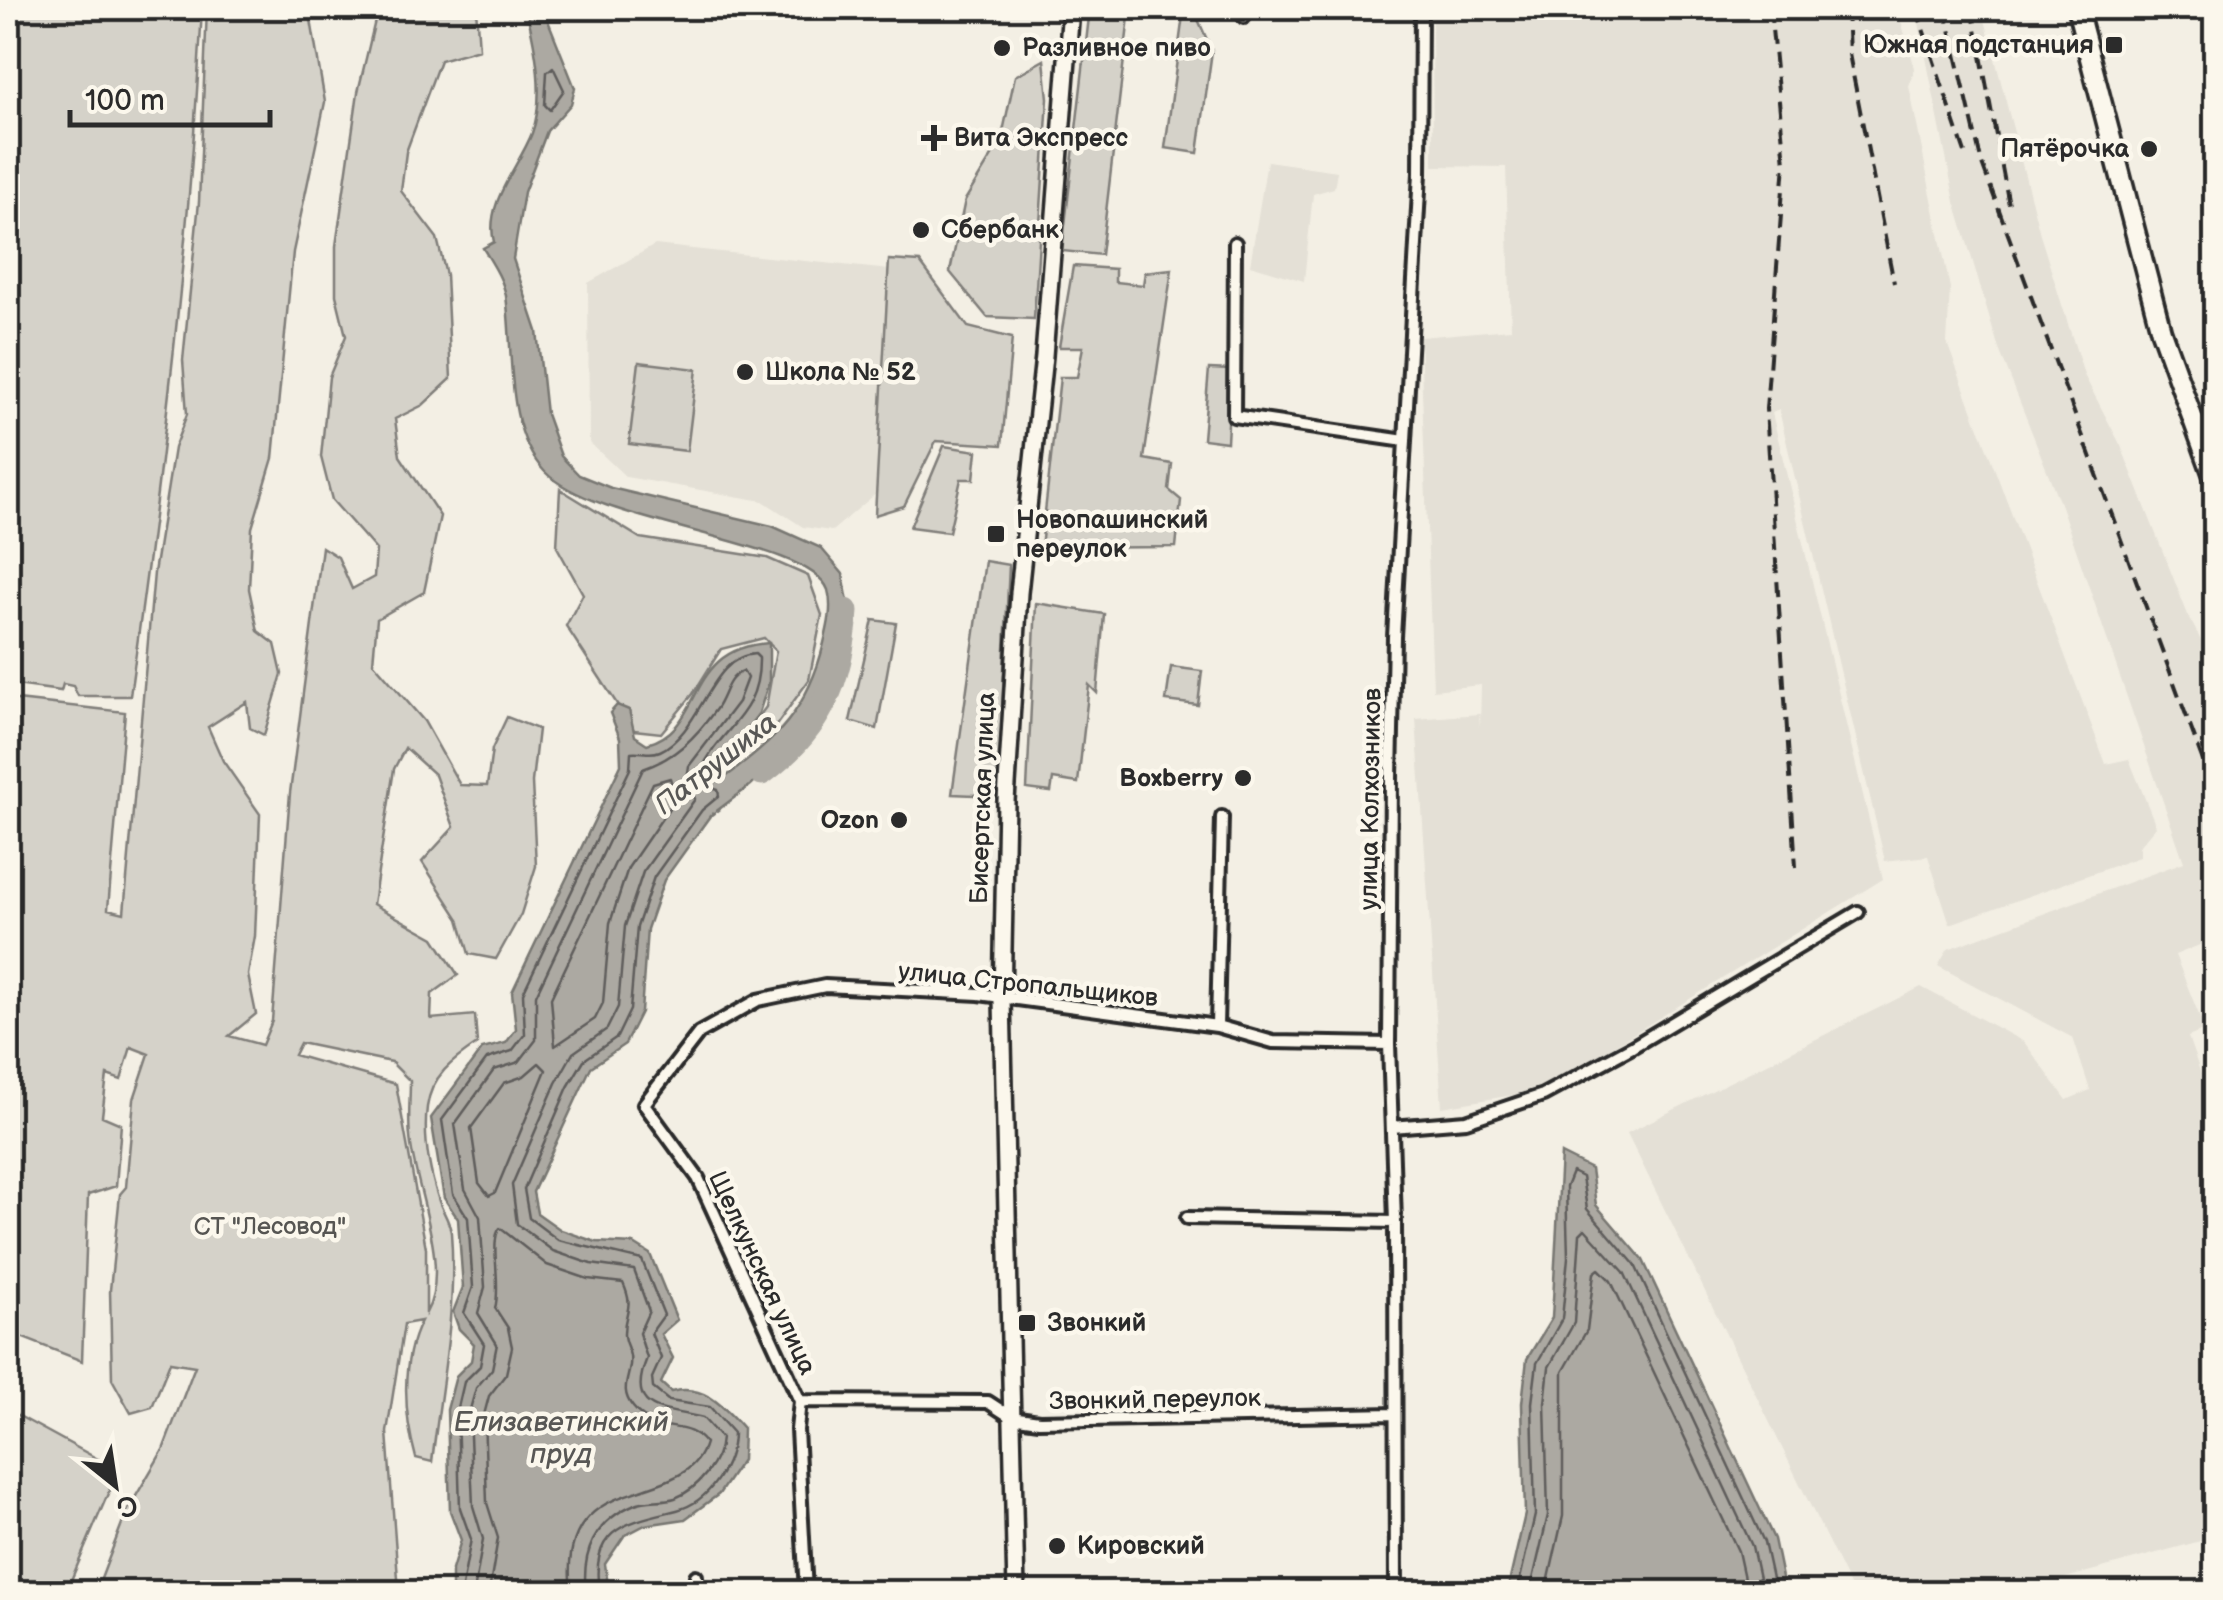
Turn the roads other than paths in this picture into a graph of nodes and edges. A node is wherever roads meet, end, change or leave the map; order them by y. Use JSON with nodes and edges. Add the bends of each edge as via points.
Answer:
{"nodes":[{"id":1,"x":1071,"y":8,"type":"edge"},
{"id":2,"x":1421,"y":8,"type":"edge"},
{"id":3,"x":2077,"y":8,"type":"edge"},
{"id":4,"x":1235,"y":242,"type":"dead end"},
{"id":5,"x":1405,"y":441,"type":"junction"},
{"id":6,"x":2216,"y":483,"type":"edge"},
{"id":7,"x":1222,"y":817,"type":"dead end"},
{"id":8,"x":1858,"y":912,"type":"dead end"},
{"id":9,"x":1002,"y":1000,"type":"junction"},
{"id":10,"x":1217,"y":1026,"type":"junction"},
{"id":11,"x":1389,"y":1044,"type":"junction"},
{"id":12,"x":644,"y":1104,"type":"joint"},
{"id":13,"x":1392,"y":1127,"type":"junction"},
{"id":14,"x":1187,"y":1218,"type":"dead end"},
{"id":15,"x":1396,"y":1222,"type":"junction"},
{"id":16,"x":800,"y":1402,"type":"junction"},
{"id":17,"x":1394,"y":1414,"type":"junction"},
{"id":18,"x":1011,"y":1417,"type":"junction"},
{"id":19,"x":696,"y":1576,"type":"dead end"},
{"id":20,"x":696,"y":1592,"type":"edge"},
{"id":21,"x":806,"y":1592,"type":"edge"},
{"id":22,"x":1016,"y":1592,"type":"edge"},
{"id":23,"x":1396,"y":1592,"type":"edge"}],
"edges":[{"from":1,"to":9,"type":"main road","name":"Бисертская улица","via":[[1019,589]]},
{"from":2,"to":5,"type":"street","name":"улица Колхозников","via":[[1420,173]]},
{"from":3,"to":6,"type":"main road","via":[[2161,331]]},
{"from":4,"to":5,"type":"street","via":[[1234,416]]},
{"from":5,"to":11,"type":"street","name":"улица Колхозников","via":[[1393,654]]},
{"from":7,"to":10,"type":"street"},
{"from":8,"to":13,"type":"street","via":[[1543,1095],[1466,1121]]},
{"from":9,"to":10,"type":"street","name":"улица Стропальщиков"},
{"from":9,"to":12,"type":"street","name":"улица Стропальщиков","via":[[825,986],[758,1000],[700,1032]]},
{"from":9,"to":18,"type":"main road","name":"Бисертская улица"},
{"from":10,"to":11,"type":"street","name":"улица Стропальщиков","via":[[1274,1042]]},
{"from":11,"to":13,"type":"street","name":"улица Колхозников"},
{"from":12,"to":16,"type":"street","name":"Щелкунская улица","via":[[698,1178]]},
{"from":13,"to":15,"type":"street","name":"улица Колхозников"},
{"from":14,"to":15,"type":"street"},
{"from":15,"to":17,"type":"street","name":"улица Колхозников"},
{"from":16,"to":18,"type":"street","name":"Звонкий переулок","via":[[988,1402]]},
{"from":16,"to":21,"type":"street","name":"Щелкунская улица"},
{"from":17,"to":18,"type":"street","name":"Звонкий переулок","via":[[1039,1422]]},
{"from":17,"to":23,"type":"street","name":"улица Колхозников"},
{"from":18,"to":22,"type":"main road","name":"Бисертская улица"},
{"from":19,"to":20,"type":"street"}]}
